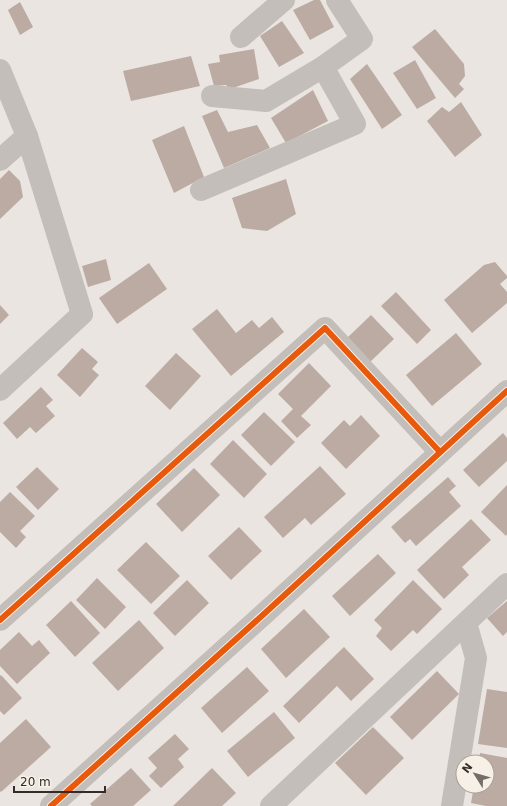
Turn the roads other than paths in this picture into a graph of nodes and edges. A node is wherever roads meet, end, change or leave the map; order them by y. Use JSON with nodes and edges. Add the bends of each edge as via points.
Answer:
{"nodes":[{"id":1,"x":284,"y":0,"type":"edge"},
{"id":2,"x":338,"y":0,"type":"edge"},
{"id":3,"x":240,"y":37,"type":"dead end"},
{"id":4,"x":323,"y":67,"type":"junction"},
{"id":5,"x":0,"y":70,"type":"edge"},
{"id":6,"x":212,"y":96,"type":"dead end"},
{"id":7,"x":27,"y":136,"type":"junction"},
{"id":8,"x":0,"y":160,"type":"edge"},
{"id":9,"x":202,"y":190,"type":"dead end"},
{"id":10,"x":0,"y":390,"type":"edge"},
{"id":11,"x":507,"y":391,"type":"edge"},
{"id":12,"x":440,"y":452,"type":"junction"},
{"id":13,"x":507,"y":584,"type":"edge"},
{"id":14,"x":0,"y":620,"type":"edge"},
{"id":15,"x":466,"y":623,"type":"junction"},
{"id":16,"x":51,"y":806,"type":"edge"},
{"id":17,"x":271,"y":806,"type":"edge"},
{"id":18,"x":452,"y":806,"type":"edge"}],
"edges":[{"from":1,"to":3,"type":"street"},
{"from":2,"to":4,"type":"street","via":[[362,39]]},
{"from":4,"to":6,"type":"street","via":[[266,101]]},
{"from":4,"to":9,"type":"street","via":[[355,124]]},
{"from":5,"to":7,"type":"street"},
{"from":7,"to":8,"type":"street"},
{"from":7,"to":10,"type":"street","via":[[82,314]]},
{"from":11,"to":12,"type":"street"},
{"from":12,"to":14,"type":"street","via":[[325,328]]},
{"from":12,"to":16,"type":"street"},
{"from":13,"to":15,"type":"street"},
{"from":15,"to":17,"type":"street"},
{"from":15,"to":18,"type":"street","via":[[476,658]]}]}
